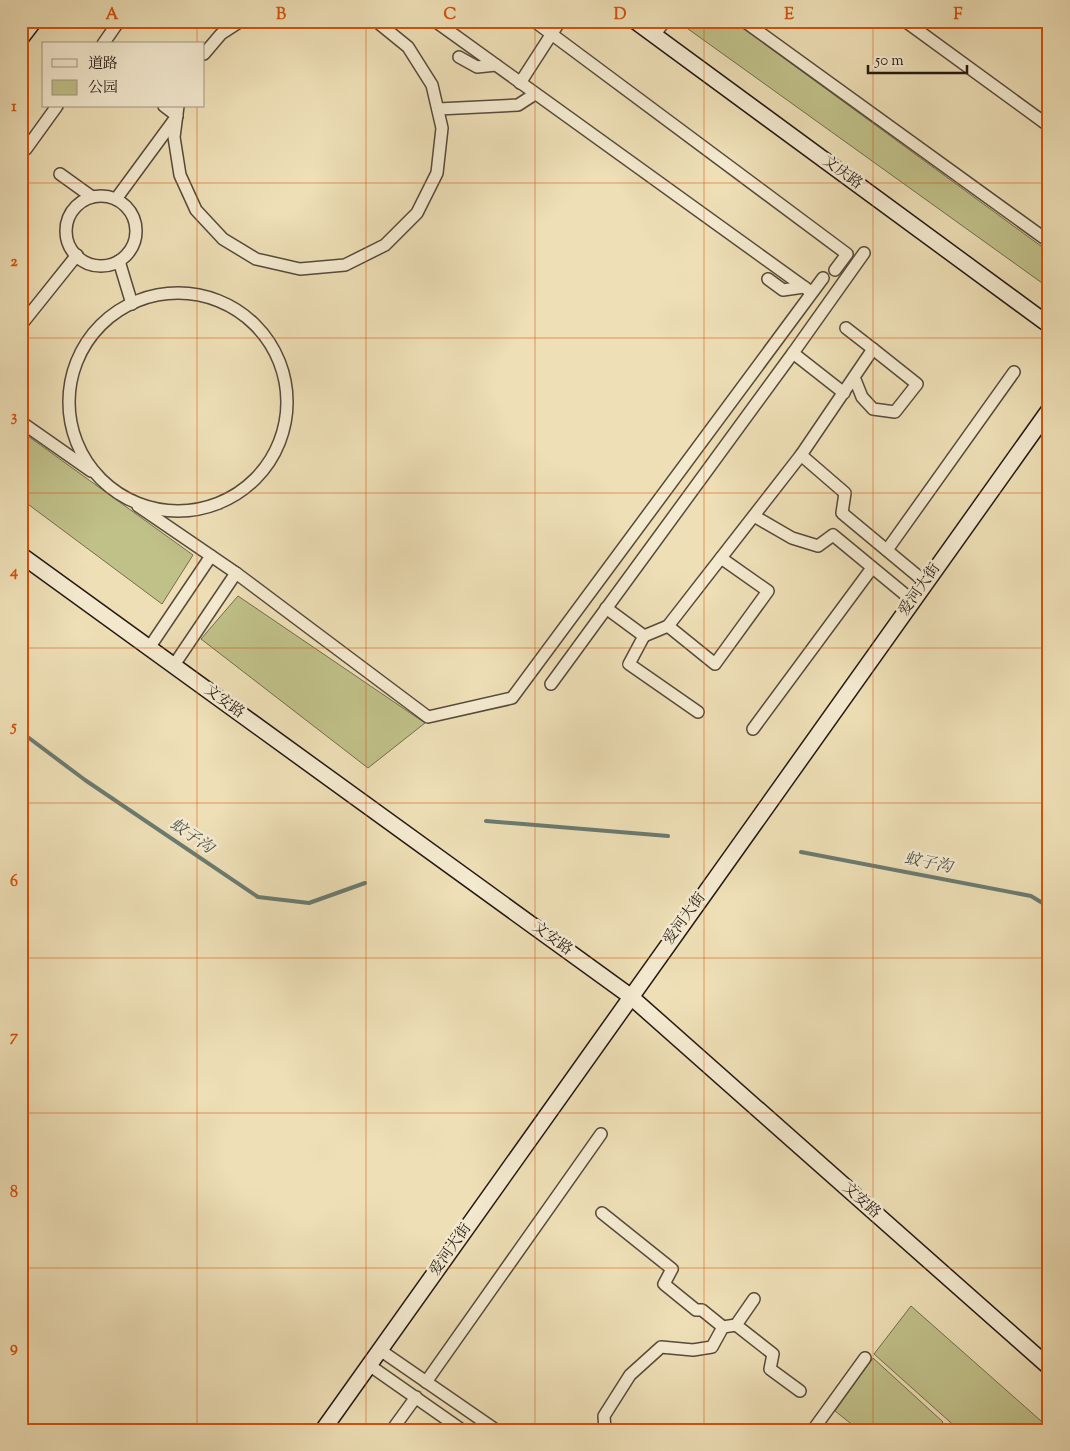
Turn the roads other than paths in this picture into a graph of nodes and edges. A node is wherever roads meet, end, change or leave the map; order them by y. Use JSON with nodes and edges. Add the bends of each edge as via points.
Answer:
{"nodes":[{"id":1,"x":34,"y":21,"type":"edge"},
{"id":2,"x":119,"y":21,"type":"edge"},
{"id":3,"x":376,"y":21,"type":"edge"},
{"id":4,"x":436,"y":21,"type":"edge"},
{"id":5,"x":534,"y":21,"type":"edge"},
{"id":6,"x":560,"y":21,"type":"edge"},
{"id":7,"x":635,"y":21,"type":"edge"},
{"id":8,"x":665,"y":21,"type":"edge"},
{"id":9,"x":744,"y":21,"type":"edge"},
{"id":10,"x":905,"y":21,"type":"edge"},
{"id":11,"x":238,"y":22,"type":"edge"},
{"id":12,"x":552,"y":34,"type":"junction"},
{"id":13,"x":654,"y":35,"type":"junction"},
{"id":14,"x":21,"y":38,"type":"edge"},
{"id":15,"x":104,"y":42,"type":"edge"},
{"id":16,"x":205,"y":53,"type":"edge"},
{"id":17,"x":459,"y":56,"type":"dead end"},
{"id":18,"x":496,"y":65,"type":"junction"},
{"id":19,"x":520,"y":83,"type":"junction"},
{"id":20,"x":535,"y":94,"type":"junction"},
{"id":21,"x":57,"y":108,"type":"edge"},
{"id":22,"x":438,"y":109,"type":"junction"},
{"id":23,"x":177,"y":111,"type":"edge"},
{"id":24,"x":1049,"y":126,"type":"edge"},
{"id":25,"x":26,"y":149,"type":"dead end"},
{"id":26,"x":60,"y":174,"type":"dead end"},
{"id":27,"x":92,"y":198,"type":"junction"},
{"id":28,"x":116,"y":199,"type":"junction"},
{"id":29,"x":1049,"y":233,"type":"edge"},
{"id":30,"x":864,"y":253,"type":"dead end"},
{"id":31,"x":77,"y":256,"type":"junction"},
{"id":32,"x":119,"y":261,"type":"junction"},
{"id":33,"x":836,"y":270,"type":"dead end"},
{"id":34,"x":823,"y":278,"type":"dead end"},
{"id":35,"x":768,"y":279,"type":"dead end"},
{"id":36,"x":808,"y":290,"type":"junction"},
{"id":37,"x":132,"y":304,"type":"junction"},
{"id":38,"x":21,"y":325,"type":"edge"},
{"id":39,"x":1049,"y":325,"type":"edge"},
{"id":40,"x":846,"y":328,"type":"dead end"},
{"id":41,"x":873,"y":349,"type":"junction"},
{"id":42,"x":793,"y":353,"type":"junction"},
{"id":43,"x":1014,"y":372,"type":"dead end"},
{"id":44,"x":854,"y":378,"type":"junction"},
{"id":45,"x":844,"y":393,"type":"junction"},
{"id":46,"x":1049,"y":410,"type":"edge"},
{"id":47,"x":21,"y":422,"type":"edge"},
{"id":48,"x":801,"y":455,"type":"junction"},
{"id":49,"x":96,"y":475,"type":"junction"},
{"id":50,"x":126,"y":498,"type":"junction"},
{"id":51,"x":754,"y":516,"type":"junction"},
{"id":52,"x":886,"y":550,"type":"junction"},
{"id":53,"x":21,"y":555,"type":"edge"},
{"id":54,"x":211,"y":556,"type":"junction"},
{"id":55,"x":721,"y":558,"type":"junction"},
{"id":56,"x":872,"y":568,"type":"junction"},
{"id":57,"x":236,"y":573,"type":"junction"},
{"id":58,"x":925,"y":582,"type":"junction"},
{"id":59,"x":913,"y":601,"type":"junction"},
{"id":60,"x":606,"y":608,"type":"junction"},
{"id":61,"x":668,"y":626,"type":"junction"},
{"id":62,"x":644,"y":636,"type":"junction"},
{"id":63,"x":149,"y":648,"type":"junction"},
{"id":64,"x":174,"y":665,"type":"junction"},
{"id":65,"x":551,"y":684,"type":"dead end"},
{"id":66,"x":698,"y":712,"type":"dead end"},
{"id":67,"x":753,"y":729,"type":"dead end"},
{"id":68,"x":630,"y":996,"type":"junction"},
{"id":69,"x":601,"y":1134,"type":"dead end"},
{"id":70,"x":602,"y":1213,"type":"dead end"},
{"id":71,"x":754,"y":1299,"type":"dead end"},
{"id":72,"x":736,"y":1325,"type":"junction"},
{"id":73,"x":723,"y":1327,"type":"junction"},
{"id":74,"x":380,"y":1350,"type":"junction"},
{"id":75,"x":865,"y":1358,"type":"dead end"},
{"id":76,"x":369,"y":1364,"type":"junction"},
{"id":77,"x":1049,"y":1367,"type":"edge"},
{"id":78,"x":426,"y":1382,"type":"junction"},
{"id":79,"x":800,"y":1391,"type":"dead end"},
{"id":80,"x":416,"y":1397,"type":"junction"},
{"id":81,"x":323,"y":1430,"type":"edge"},
{"id":82,"x":392,"y":1430,"type":"edge"},
{"id":83,"x":462,"y":1430,"type":"edge"},
{"id":84,"x":496,"y":1430,"type":"edge"},
{"id":85,"x":605,"y":1430,"type":"edge"},
{"id":86,"x":813,"y":1430,"type":"edge"}],
"edges":[{"from":1,"to":14,"type":"street"},
{"from":2,"to":15,"type":"street"},
{"from":3,"to":22,"type":"street","via":[[408,47],[432,85]]},
{"from":4,"to":18,"type":"street"},
{"from":5,"to":12,"type":"street"},
{"from":6,"to":12,"type":"street"},
{"from":7,"to":13,"type":"street","name":"文庆路"},
{"from":8,"to":13,"type":"street"},
{"from":9,"to":29,"type":"street","via":[[1044,238]]},
{"from":10,"to":24,"type":"street"},
{"from":11,"to":16,"type":"street","via":[[221,34]]},
{"from":12,"to":19,"type":"street"},
{"from":12,"to":33,"type":"street","via":[[847,254]]},
{"from":13,"to":39,"type":"street","name":"文庆路"},
{"from":17,"to":18,"type":"street","via":[[477,67]]},
{"from":18,"to":19,"type":"street"},
{"from":19,"to":20,"type":"street"},
{"from":20,"to":22,"type":"street","via":[[518,105]]},
{"from":20,"to":36,"type":"street"},
{"from":21,"to":25,"type":"street"},
{"from":22,"to":23,"type":"street","via":[[442,128],[437,173],[417,213],[386,245],[345,264],[300,269],[256,259],[223,239],[196,210],[180,175],[174,137]]},
{"from":23,"to":28,"type":"street"},
{"from":26,"to":27,"type":"street"},
{"from":27,"to":28,"type":"street"},
{"from":27,"to":31,"type":"street","via":[[81,202],[72,211],[68,222],[68,240]]},
{"from":28,"to":32,"type":"street","via":[[132,213],[136,234],[128,254]]},
{"from":30,"to":42,"type":"street"},
{"from":31,"to":32,"type":"street","via":[[98,265]]},
{"from":31,"to":38,"type":"street"},
{"from":32,"to":37,"type":"street"},
{"from":34,"to":36,"type":"street"},
{"from":35,"to":36,"type":"street","via":[[783,290]]},
{"from":36,"to":57,"type":"street","via":[[512,698],[428,717]]},
{"from":37,"to":49,"type":"street","via":[[110,316],[87,341],[72,372],[68,406],[76,443]]},
{"from":37,"to":50,"type":"street","via":[[140,299],[173,292],[208,296],[239,310],[264,333],[281,363],[288,400],[282,437],[269,462],[236,496],[191,510],[162,510]]},
{"from":40,"to":41,"type":"street"},
{"from":41,"to":44,"type":"street"},
{"from":41,"to":44,"type":"street","via":[[917,384],[895,412],[874,408],[862,397]]},
{"from":42,"to":45,"type":"street"},
{"from":42,"to":60,"type":"street"},
{"from":43,"to":52,"type":"street"},
{"from":44,"to":45,"type":"street"},
{"from":45,"to":48,"type":"street"},
{"from":46,"to":58,"type":"street","name":"爱河大街"},
{"from":47,"to":49,"type":"street"},
{"from":48,"to":51,"type":"street"},
{"from":48,"to":52,"type":"street","via":[[845,493],[842,513]]},
{"from":49,"to":50,"type":"street"},
{"from":50,"to":54,"type":"street"},
{"from":51,"to":55,"type":"street"},
{"from":51,"to":56,"type":"street","via":[[792,538],[818,546],[833,535]]},
{"from":52,"to":58,"type":"street"},
{"from":53,"to":63,"type":"street","name":"文安路"},
{"from":54,"to":57,"type":"street"},
{"from":54,"to":63,"type":"street"},
{"from":55,"to":61,"type":"street"},
{"from":55,"to":61,"type":"street","via":[[768,591],[714,664]]},
{"from":56,"to":59,"type":"street"},
{"from":56,"to":67,"type":"street"},
{"from":57,"to":64,"type":"street"},
{"from":58,"to":59,"type":"street","name":"爱河大街"},
{"from":59,"to":68,"type":"street","name":"爱河大街"},
{"from":60,"to":62,"type":"street"},
{"from":60,"to":65,"type":"street"},
{"from":61,"to":62,"type":"street"},
{"from":62,"to":66,"type":"street","via":[[629,664]]},
{"from":63,"to":64,"type":"street","name":"文安路"},
{"from":64,"to":68,"type":"street","name":"文安路"},
{"from":68,"to":74,"type":"street","name":"爱河大街"},
{"from":68,"to":77,"type":"street","name":"文安路"},
{"from":69,"to":78,"type":"street"},
{"from":70,"to":73,"type":"street","via":[[672,1270],[664,1284]]},
{"from":71,"to":72,"type":"street"},
{"from":72,"to":73,"type":"street"},
{"from":72,"to":79,"type":"street","via":[[773,1354],[770,1369]]},
{"from":73,"to":85,"type":"street","via":[[712,1347],[693,1350],[661,1347],[630,1375],[604,1416]]},
{"from":74,"to":76,"type":"street","name":"爱河大街"},
{"from":74,"to":78,"type":"street"},
{"from":75,"to":86,"type":"street"},
{"from":76,"to":80,"type":"street"},
{"from":76,"to":81,"type":"street","name":"爱河大街"},
{"from":78,"to":84,"type":"street"},
{"from":80,"to":82,"type":"street"},
{"from":80,"to":83,"type":"street"}]}
